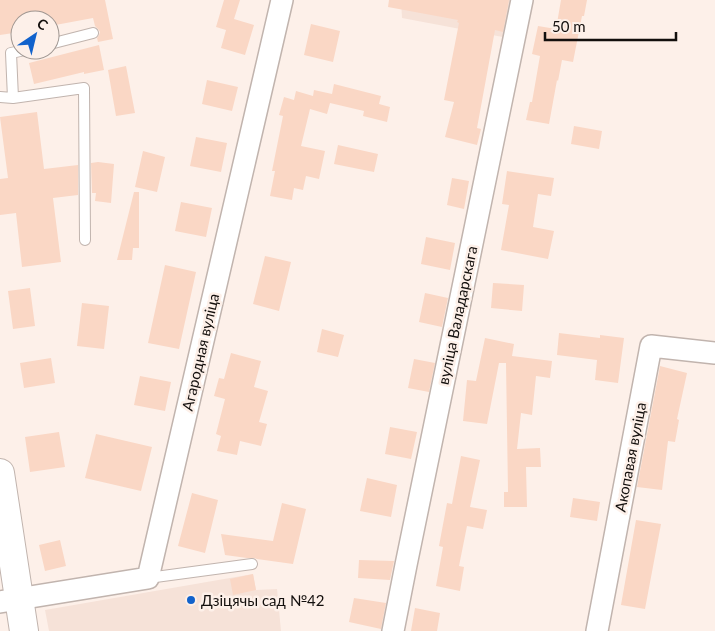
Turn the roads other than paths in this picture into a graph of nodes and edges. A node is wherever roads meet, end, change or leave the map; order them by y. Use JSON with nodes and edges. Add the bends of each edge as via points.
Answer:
{"nodes":[{"id":1,"x":282,"y":0,"type":"edge"},
{"id":2,"x":522,"y":0,"type":"edge"},
{"id":3,"x":93,"y":33,"type":"dead end"},
{"id":4,"x":60,"y":41,"type":"edge"},
{"id":5,"x":11,"y":60,"type":"edge"},
{"id":6,"x":0,"y":97,"type":"edge"},
{"id":7,"x":13,"y":98,"type":"junction"},
{"id":8,"x":85,"y":240,"type":"dead end"},
{"id":9,"x":715,"y":353,"type":"edge"},
{"id":10,"x":0,"y":473,"type":"edge"},
{"id":11,"x":252,"y":564,"type":"dead end"},
{"id":12,"x":148,"y":578,"type":"junction"},
{"id":13,"x":10,"y":600,"type":"edge"},
{"id":14,"x":24,"y":631,"type":"edge"},
{"id":15,"x":394,"y":631,"type":"edge"},
{"id":16,"x":597,"y":631,"type":"edge"}],
"edges":[{"from":1,"to":12,"type":"street","name":"Агародная вуліца"},
{"from":2,"to":15,"type":"street","name":"вуліца Валадарскага"},
{"from":3,"to":4,"type":"lane"},
{"from":5,"to":7,"type":"lane"},
{"from":6,"to":7,"type":"lane"},
{"from":7,"to":8,"type":"lane","via":[[84,88]]},
{"from":9,"to":16,"type":"street","name":"Акопавая вуліца","via":[[651,346]]},
{"from":10,"to":13,"type":"main road"},
{"from":11,"to":12,"type":"lane"},
{"from":12,"to":13,"type":"street"},
{"from":13,"to":14,"type":"main road"}]}
